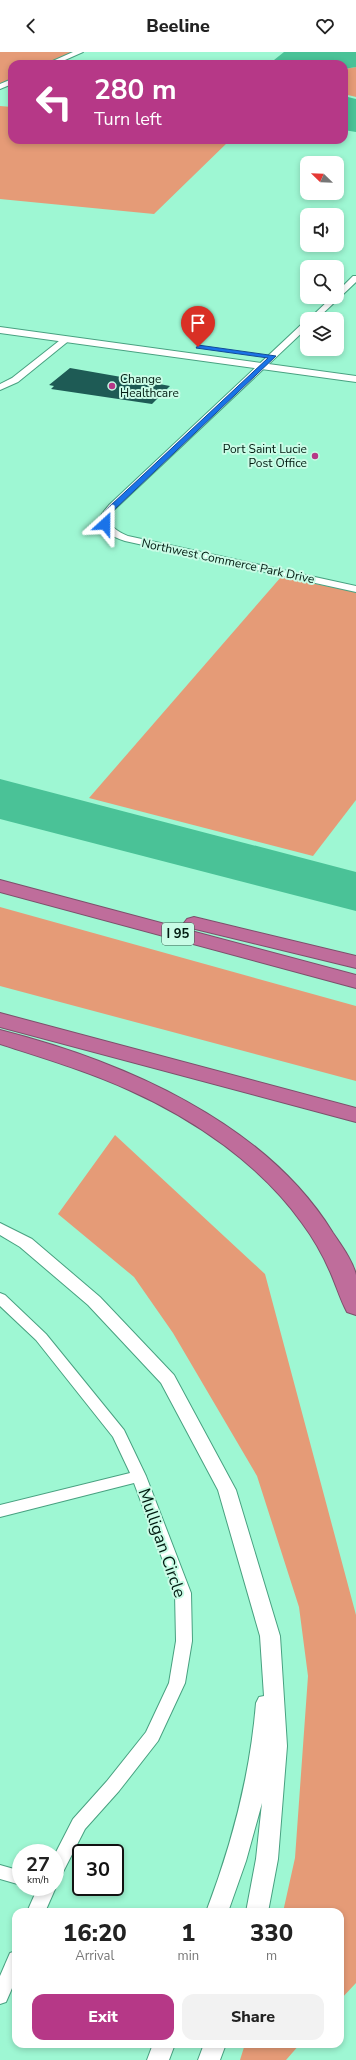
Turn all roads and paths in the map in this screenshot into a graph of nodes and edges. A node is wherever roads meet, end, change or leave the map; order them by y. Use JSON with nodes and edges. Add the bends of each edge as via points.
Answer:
{"nodes":[{"id":1,"x":79,"y":52,"type":"edge"},
{"id":2,"x":60,"y":60,"type":"edge"},
{"id":3,"x":356,"y":278,"type":"edge"},
{"id":4,"x":344,"y":289,"type":"edge"},
{"id":5,"x":328,"y":304,"type":"edge"},
{"id":6,"x":320,"y":312,"type":"edge"},
{"id":7,"x":0,"y":322,"type":"edge"},
{"id":8,"x":0,"y":330,"type":"edge"},
{"id":9,"x":300,"y":331,"type":"edge"},
{"id":10,"x":87,"y":332,"type":"dead end"},
{"id":11,"x":62,"y":338,"type":"junction"},
{"id":12,"x":168,"y":343,"type":"dead end"},
{"id":13,"x":258,"y":354,"type":"dead end"},
{"id":14,"x":273,"y":356,"type":"junction"},
{"id":15,"x":287,"y":359,"type":"dead end"},
{"id":16,"x":264,"y":365,"type":"junction"},
{"id":17,"x":333,"y":366,"type":"dead end"},
{"id":18,"x":356,"y":369,"type":"edge"},
{"id":19,"x":356,"y":379,"type":"edge"},
{"id":20,"x":3,"y":386,"type":"edge"},
{"id":21,"x":356,"y":589,"type":"edge"},
{"id":22,"x":0,"y":873,"type":"edge"},
{"id":23,"x":0,"y":886,"type":"edge"},
{"id":24,"x":356,"y":962,"type":"edge"},
{"id":25,"x":356,"y":982,"type":"edge"},
{"id":26,"x":0,"y":1020,"type":"edge"},
{"id":27,"x":0,"y":1037,"type":"edge"},
{"id":28,"x":356,"y":1115,"type":"edge"},
{"id":29,"x":0,"y":1228,"type":"edge"},
{"id":30,"x":0,"y":1298,"type":"edge"},
{"id":31,"x":356,"y":1306,"type":"edge"},
{"id":32,"x":139,"y":1476,"type":"junction"},
{"id":33,"x":0,"y":1511,"type":"edge"},
{"id":34,"x":270,"y":1636,"type":"junction"},
{"id":35,"x":64,"y":1853,"type":"edge"},
{"id":36,"x":0,"y":1872,"type":"edge"},
{"id":37,"x":12,"y":1875,"type":"edge"},
{"id":38,"x":43,"y":1896,"type":"edge"},
{"id":39,"x":38,"y":1908,"type":"edge"},
{"id":40,"x":218,"y":1908,"type":"edge"},
{"id":41,"x":258,"y":1908,"type":"edge"},
{"id":42,"x":12,"y":1968,"type":"edge"},
{"id":43,"x":0,"y":1996,"type":"edge"},
{"id":44,"x":162,"y":2048,"type":"edge"},
{"id":45,"x":214,"y":2048,"type":"edge"},
{"id":46,"x":158,"y":2060,"type":"edge"},
{"id":47,"x":209,"y":2060,"type":"edge"}],
"edges":[{"from":1,"to":2,"type":"street"},
{"from":3,"to":4,"type":"street"},
{"from":5,"to":6,"type":"street"},
{"from":7,"to":10,"type":"street"},
{"from":8,"to":11,"type":"street"},
{"from":9,"to":14,"type":"street","name":"Northwest Commerce Park Drive"},
{"from":11,"to":12,"type":"street","via":[[80,334],[148,343]]},
{"from":11,"to":16,"type":"street"},
{"from":11,"to":20,"type":"street","via":[[15,380]]},
{"from":13,"to":14,"type":"street"},
{"from":14,"to":15,"type":"street"},
{"from":14,"to":16,"type":"street","name":"Northwest Commerce Park Drive"},
{"from":16,"to":19,"type":"street"},
{"from":16,"to":21,"type":"street","name":"Northwest Commerce Park Drive","via":[[112,507],[105,515],[105,524],[110,532],[125,538]]},
{"from":17,"to":18,"type":"street"},
{"from":22,"to":24,"type":"highway"},
{"from":23,"to":25,"type":"highway","number":"I 95"},
{"from":26,"to":28,"type":"highway"},
{"from":27,"to":31,"type":"highway","via":[[139,1086],[191,1114],[249,1154],[291,1193],[316,1227],[340,1267]]},
{"from":29,"to":34,"type":"street","via":[[26,1243],[94,1301],[168,1379],[227,1490]]},
{"from":30,"to":32,"type":"street","name":"Mulligan Circle","via":[[41,1337],[119,1434]]},
{"from":32,"to":33,"type":"street"},
{"from":32,"to":35,"type":"street","name":"Mulligan Circle","via":[[183,1593],[184,1641],[178,1683],[152,1736],[79,1824]]},
{"from":34,"to":40,"type":"street","via":[[265,1732],[242,1841]]},
{"from":34,"to":41,"type":"street","via":[[277,1746],[267,1859]]},
{"from":36,"to":37,"type":"street"},
{"from":38,"to":39,"type":"street"},
{"from":42,"to":43,"type":"street"},
{"from":44,"to":46,"type":"street"},
{"from":45,"to":47,"type":"street"}]}
